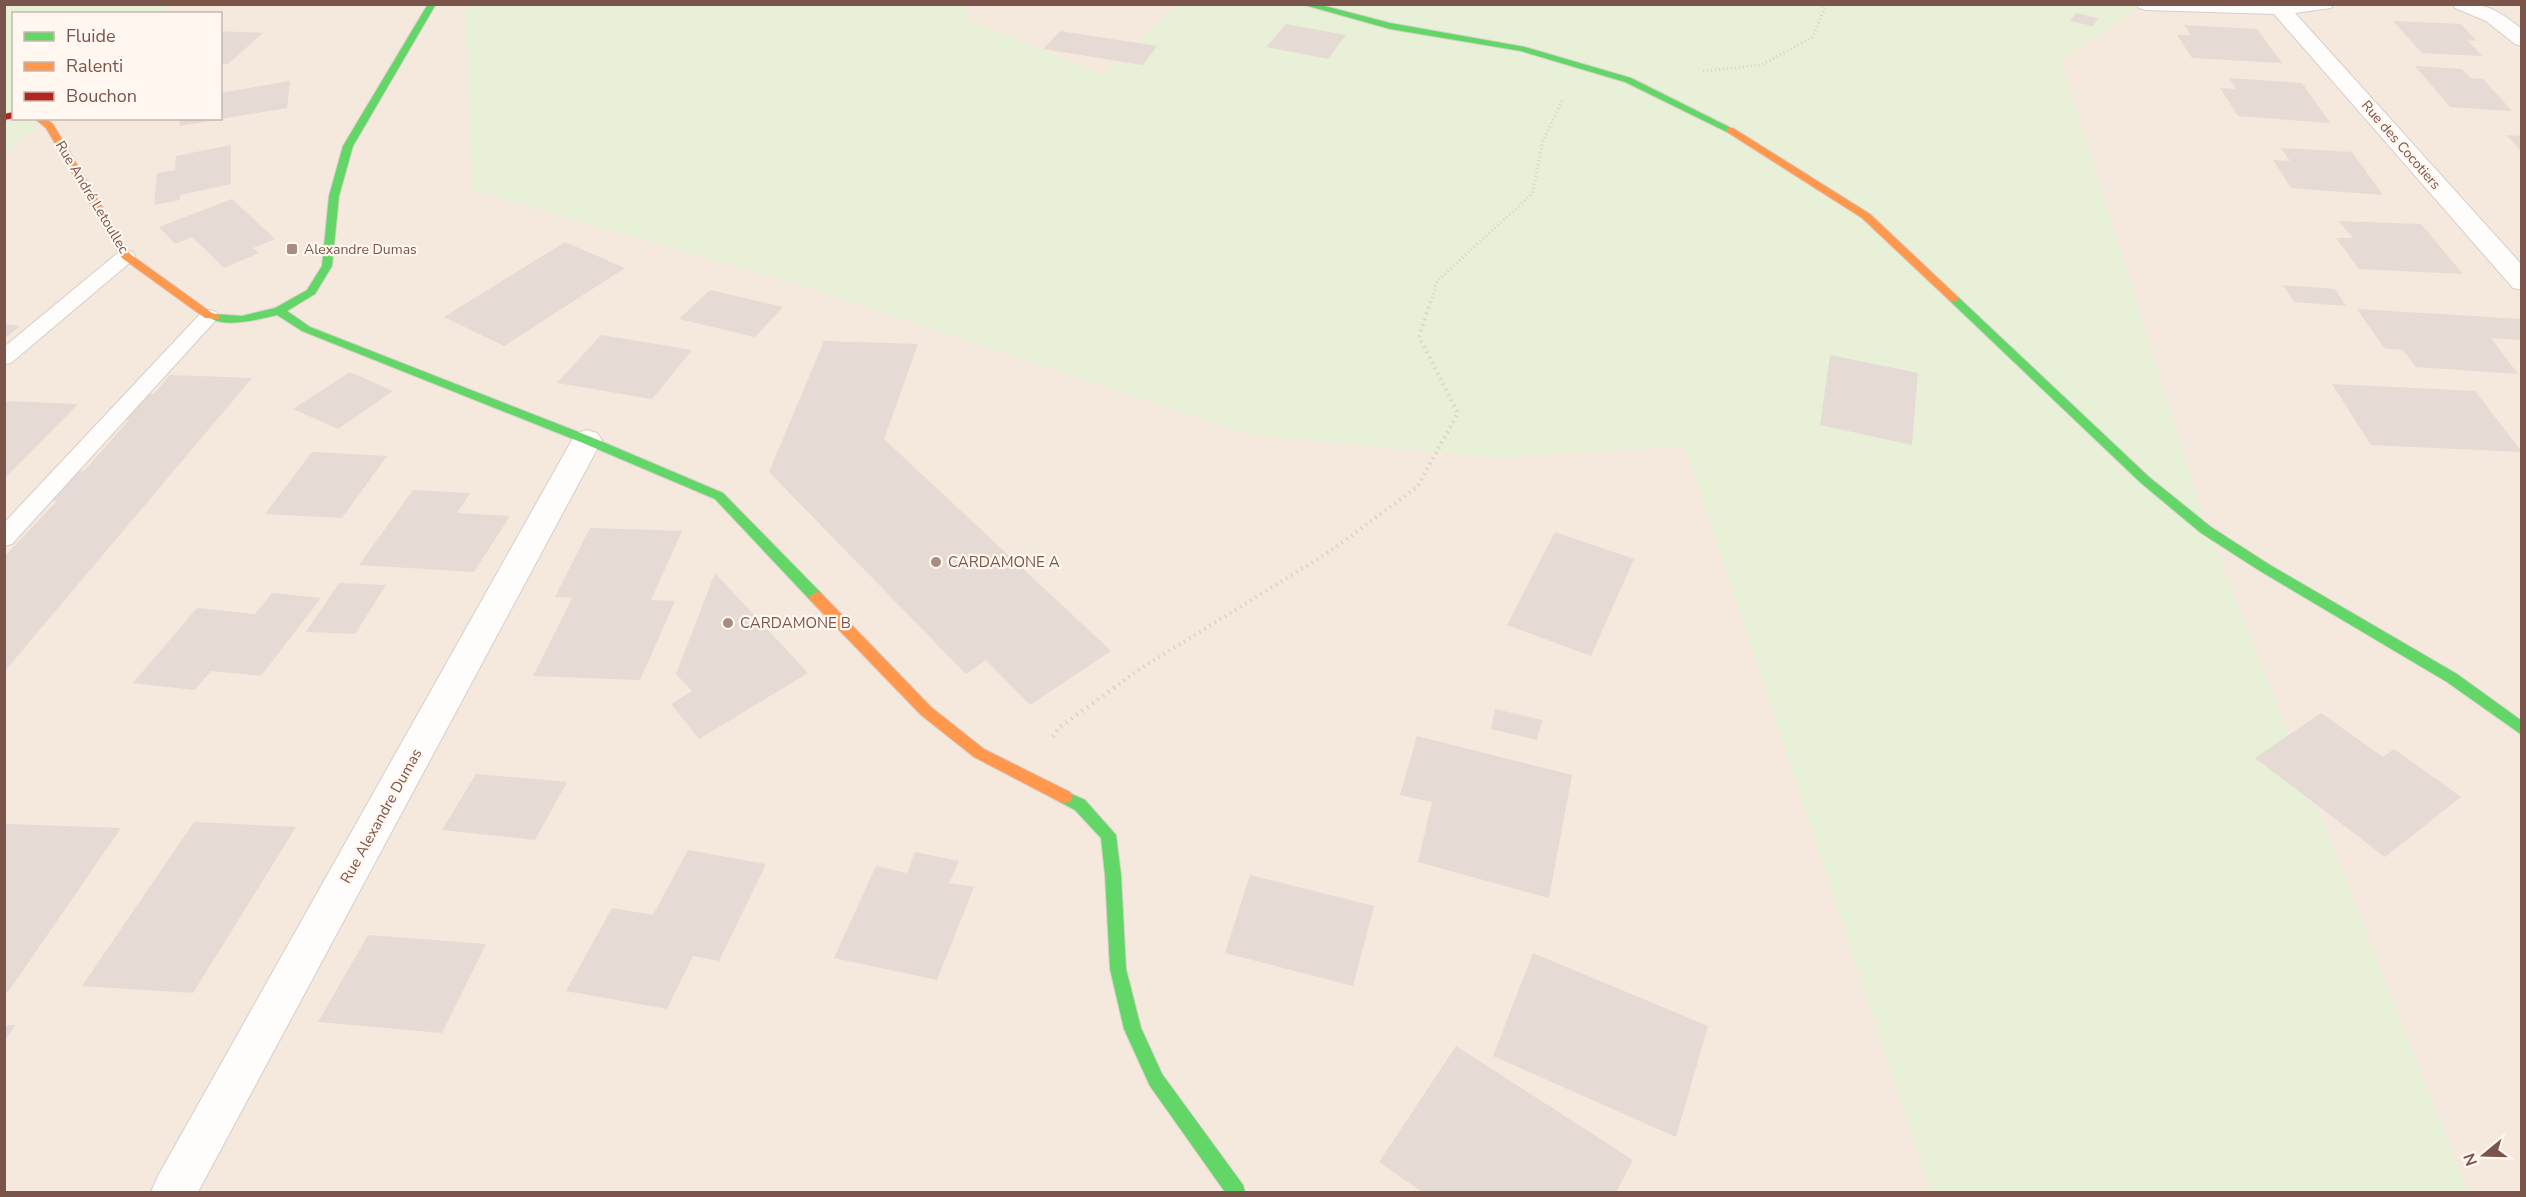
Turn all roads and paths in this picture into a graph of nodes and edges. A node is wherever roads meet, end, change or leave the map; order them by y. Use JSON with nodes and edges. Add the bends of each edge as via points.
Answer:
{"nodes":[{"id":1,"x":432,"y":4,"type":"edge"},
{"id":2,"x":1305,"y":4,"type":"edge"},
{"id":3,"x":1826,"y":4,"type":"edge"},
{"id":4,"x":2146,"y":4,"type":"edge"},
{"id":5,"x":2324,"y":4,"type":"edge"},
{"id":6,"x":2462,"y":4,"type":"edge"},
{"id":7,"x":2280,"y":8,"type":"junction"},
{"id":8,"x":2522,"y":40,"type":"edge"},
{"id":9,"x":1628,"y":80,"type":"junction"},
{"id":10,"x":41,"y":120,"type":"edge"},
{"id":11,"x":126,"y":256,"type":"junction"},
{"id":12,"x":2522,"y":282,"type":"edge"},
{"id":13,"x":279,"y":311,"type":"junction"},
{"id":14,"x":209,"y":316,"type":"junction"},
{"id":15,"x":4,"y":357,"type":"edge"},
{"id":16,"x":587,"y":440,"type":"junction"},
{"id":17,"x":4,"y":538,"type":"edge"},
{"id":18,"x":2522,"y":729,"type":"edge"},
{"id":19,"x":1025,"y":776,"type":"junction"},
{"id":20,"x":174,"y":1192,"type":"edge"},
{"id":21,"x":1236,"y":1192,"type":"edge"}],
"edges":[{"from":1,"to":13,"type":"street","via":[[348,146],[334,196],[327,266],[311,292]]},
{"from":2,"to":9,"type":"street","via":[[1390,26],[1522,49]]},
{"from":3,"to":9,"type":"path","via":[[1813,37],[1761,65]]},
{"from":4,"to":7,"type":"street"},
{"from":5,"to":7,"type":"street"},
{"from":6,"to":8,"type":"street","via":[[2493,17]]},
{"from":7,"to":12,"type":"street","name":"Rue des Cocotiers"},
{"from":9,"to":18,"type":"street","via":[[1741,136],[1866,216],[2145,480],[2186,514],[2228,545],[2438,669]]},
{"from":9,"to":19,"type":"path","via":[[1564,99],[1544,141],[1532,194],[1437,280],[1419,337],[1458,413],[1417,487],[1329,552],[1135,672],[1059,728]]},
{"from":10,"to":11,"type":"street","name":"Rue André Letoullec","via":[[50,126]]},
{"from":11,"to":14,"type":"street","name":"Rue André Letoullec"},
{"from":11,"to":15,"type":"lane"},
{"from":13,"to":14,"type":"street","via":[[242,319]]},
{"from":13,"to":16,"type":"street","via":[[306,329]]},
{"from":14,"to":17,"type":"lane"},
{"from":16,"to":19,"type":"street","via":[[719,496],[926,711],[980,753]]},
{"from":16,"to":20,"type":"street","name":"Rue Alexandre Dumas"},
{"from":19,"to":21,"type":"street","via":[[1080,805],[1108,835],[1118,969],[1133,1029],[1156,1080]]}]}
